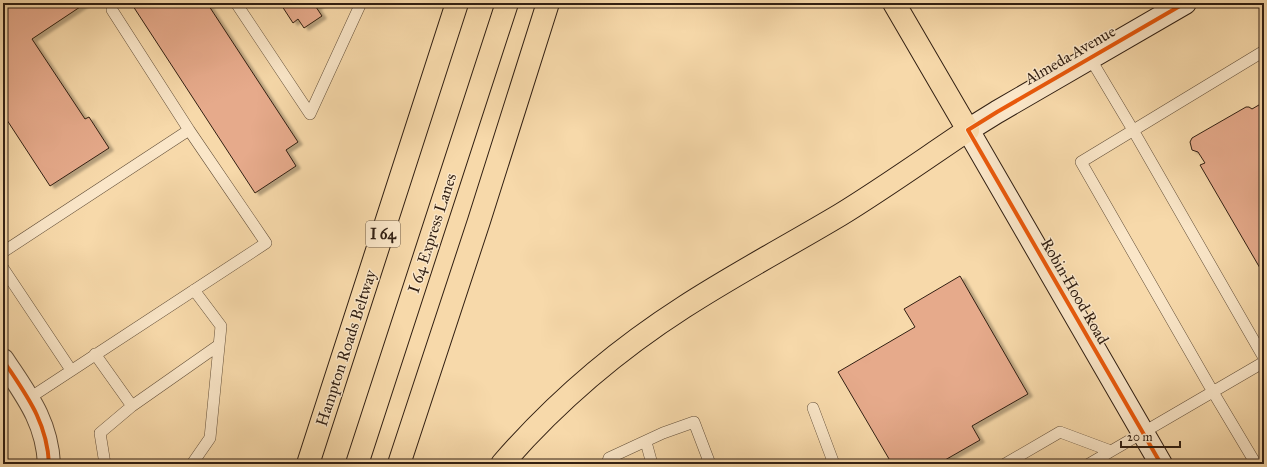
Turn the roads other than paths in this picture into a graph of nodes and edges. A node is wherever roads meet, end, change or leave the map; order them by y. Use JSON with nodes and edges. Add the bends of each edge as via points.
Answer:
{"nodes":[{"id":1,"x":236,"y":3,"type":"edge"},
{"id":2,"x":360,"y":3,"type":"edge"},
{"id":3,"x":457,"y":3,"type":"edge"},
{"id":4,"x":507,"y":3,"type":"edge"},
{"id":5,"x":548,"y":3,"type":"edge"},
{"id":6,"x":894,"y":3,"type":"edge"},
{"id":7,"x":1185,"y":3,"type":"edge"},
{"id":8,"x":112,"y":10,"type":"dead end"},
{"id":9,"x":1264,"y":51,"type":"edge"},
{"id":10,"x":1090,"y":58,"type":"junction"},
{"id":11,"x":189,"y":130,"type":"junction"},
{"id":12,"x":968,"y":130,"type":"junction"},
{"id":13,"x":1133,"y":130,"type":"junction"},
{"id":14,"x":3,"y":252,"type":"edge"},
{"id":15,"x":3,"y":268,"type":"edge"},
{"id":16,"x":194,"y":290,"type":"junction"},
{"id":17,"x":219,"y":345,"type":"junction"},
{"id":18,"x":95,"y":354,"type":"junction"},
{"id":19,"x":1264,"y":358,"type":"edge"},
{"id":20,"x":3,"y":360,"type":"edge"},
{"id":21,"x":1264,"y":362,"type":"edge"},
{"id":22,"x":71,"y":370,"type":"junction"},
{"id":23,"x":1213,"y":392,"type":"junction"},
{"id":24,"x":28,"y":398,"type":"junction"},
{"id":25,"x":132,"y":406,"type":"junction"},
{"id":26,"x":813,"y":408,"type":"dead end"},
{"id":27,"x":1143,"y":432,"type":"junction"},
{"id":28,"x":646,"y":442,"type":"junction"},
{"id":29,"x":1111,"y":451,"type":"junction"},
{"id":30,"x":49,"y":464,"type":"edge"},
{"id":31,"x":105,"y":464,"type":"edge"},
{"id":32,"x":192,"y":464,"type":"edge"},
{"id":33,"x":308,"y":464,"type":"edge"},
{"id":34,"x":357,"y":464,"type":"edge"},
{"id":35,"x":399,"y":464,"type":"edge"},
{"id":36,"x":502,"y":464,"type":"edge"},
{"id":37,"x":607,"y":464,"type":"edge"},
{"id":38,"x":652,"y":464,"type":"edge"},
{"id":39,"x":710,"y":464,"type":"edge"},
{"id":40,"x":834,"y":464,"type":"edge"},
{"id":41,"x":1005,"y":464,"type":"edge"},
{"id":42,"x":1089,"y":464,"type":"edge"},
{"id":43,"x":1161,"y":464,"type":"edge"},
{"id":44,"x":1256,"y":464,"type":"edge"}],
"edges":[{"from":1,"to":2,"type":"lane","via":[[310,114]]},
{"from":3,"to":33,"type":"main road","name":"Hampton Roads Beltway","number":"I 64"},
{"from":4,"to":34,"type":"main road","name":"I 64 Express Lanes"},
{"from":5,"to":35,"type":"main road"},
{"from":6,"to":12,"type":"main road","name":"Robin Hood Road"},
{"from":7,"to":10,"type":"street","name":"Almeda Avenue"},
{"from":8,"to":11,"type":"lane"},
{"from":9,"to":13,"type":"lane"},
{"from":10,"to":12,"type":"street","name":"Almeda Avenue"},
{"from":10,"to":13,"type":"lane"},
{"from":11,"to":14,"type":"lane"},
{"from":11,"to":16,"type":"lane","via":[[266,243]]},
{"from":12,"to":27,"type":"street","name":"Robin Hood Road"},
{"from":12,"to":36,"type":"main road","via":[[842,214],[684,307],[630,345],[579,386]]},
{"from":13,"to":19,"type":"lane"},
{"from":13,"to":23,"type":"lane","via":[[1081,162]]},
{"from":15,"to":22,"type":"lane"},
{"from":16,"to":17,"type":"lane","via":[[221,326]]},
{"from":16,"to":18,"type":"lane"},
{"from":17,"to":25,"type":"lane"},
{"from":17,"to":32,"type":"lane","via":[[210,438]]},
{"from":18,"to":22,"type":"lane"},
{"from":18,"to":25,"type":"lane"},
{"from":20,"to":24,"type":"street"},
{"from":21,"to":23,"type":"lane"},
{"from":22,"to":24,"type":"lane"},
{"from":23,"to":27,"type":"lane"},
{"from":23,"to":44,"type":"lane"},
{"from":24,"to":30,"type":"street","via":[[42,424]]},
{"from":25,"to":31,"type":"lane","via":[[100,433]]},
{"from":26,"to":40,"type":"lane"},
{"from":27,"to":29,"type":"lane"},
{"from":27,"to":43,"type":"street","name":"Robin Hood Road"},
{"from":28,"to":37,"type":"lane","via":[[609,458]]},
{"from":28,"to":38,"type":"lane"},
{"from":28,"to":39,"type":"lane","via":[[694,422]]},
{"from":29,"to":41,"type":"lane","via":[[1060,432]]},
{"from":29,"to":42,"type":"lane"}]}
